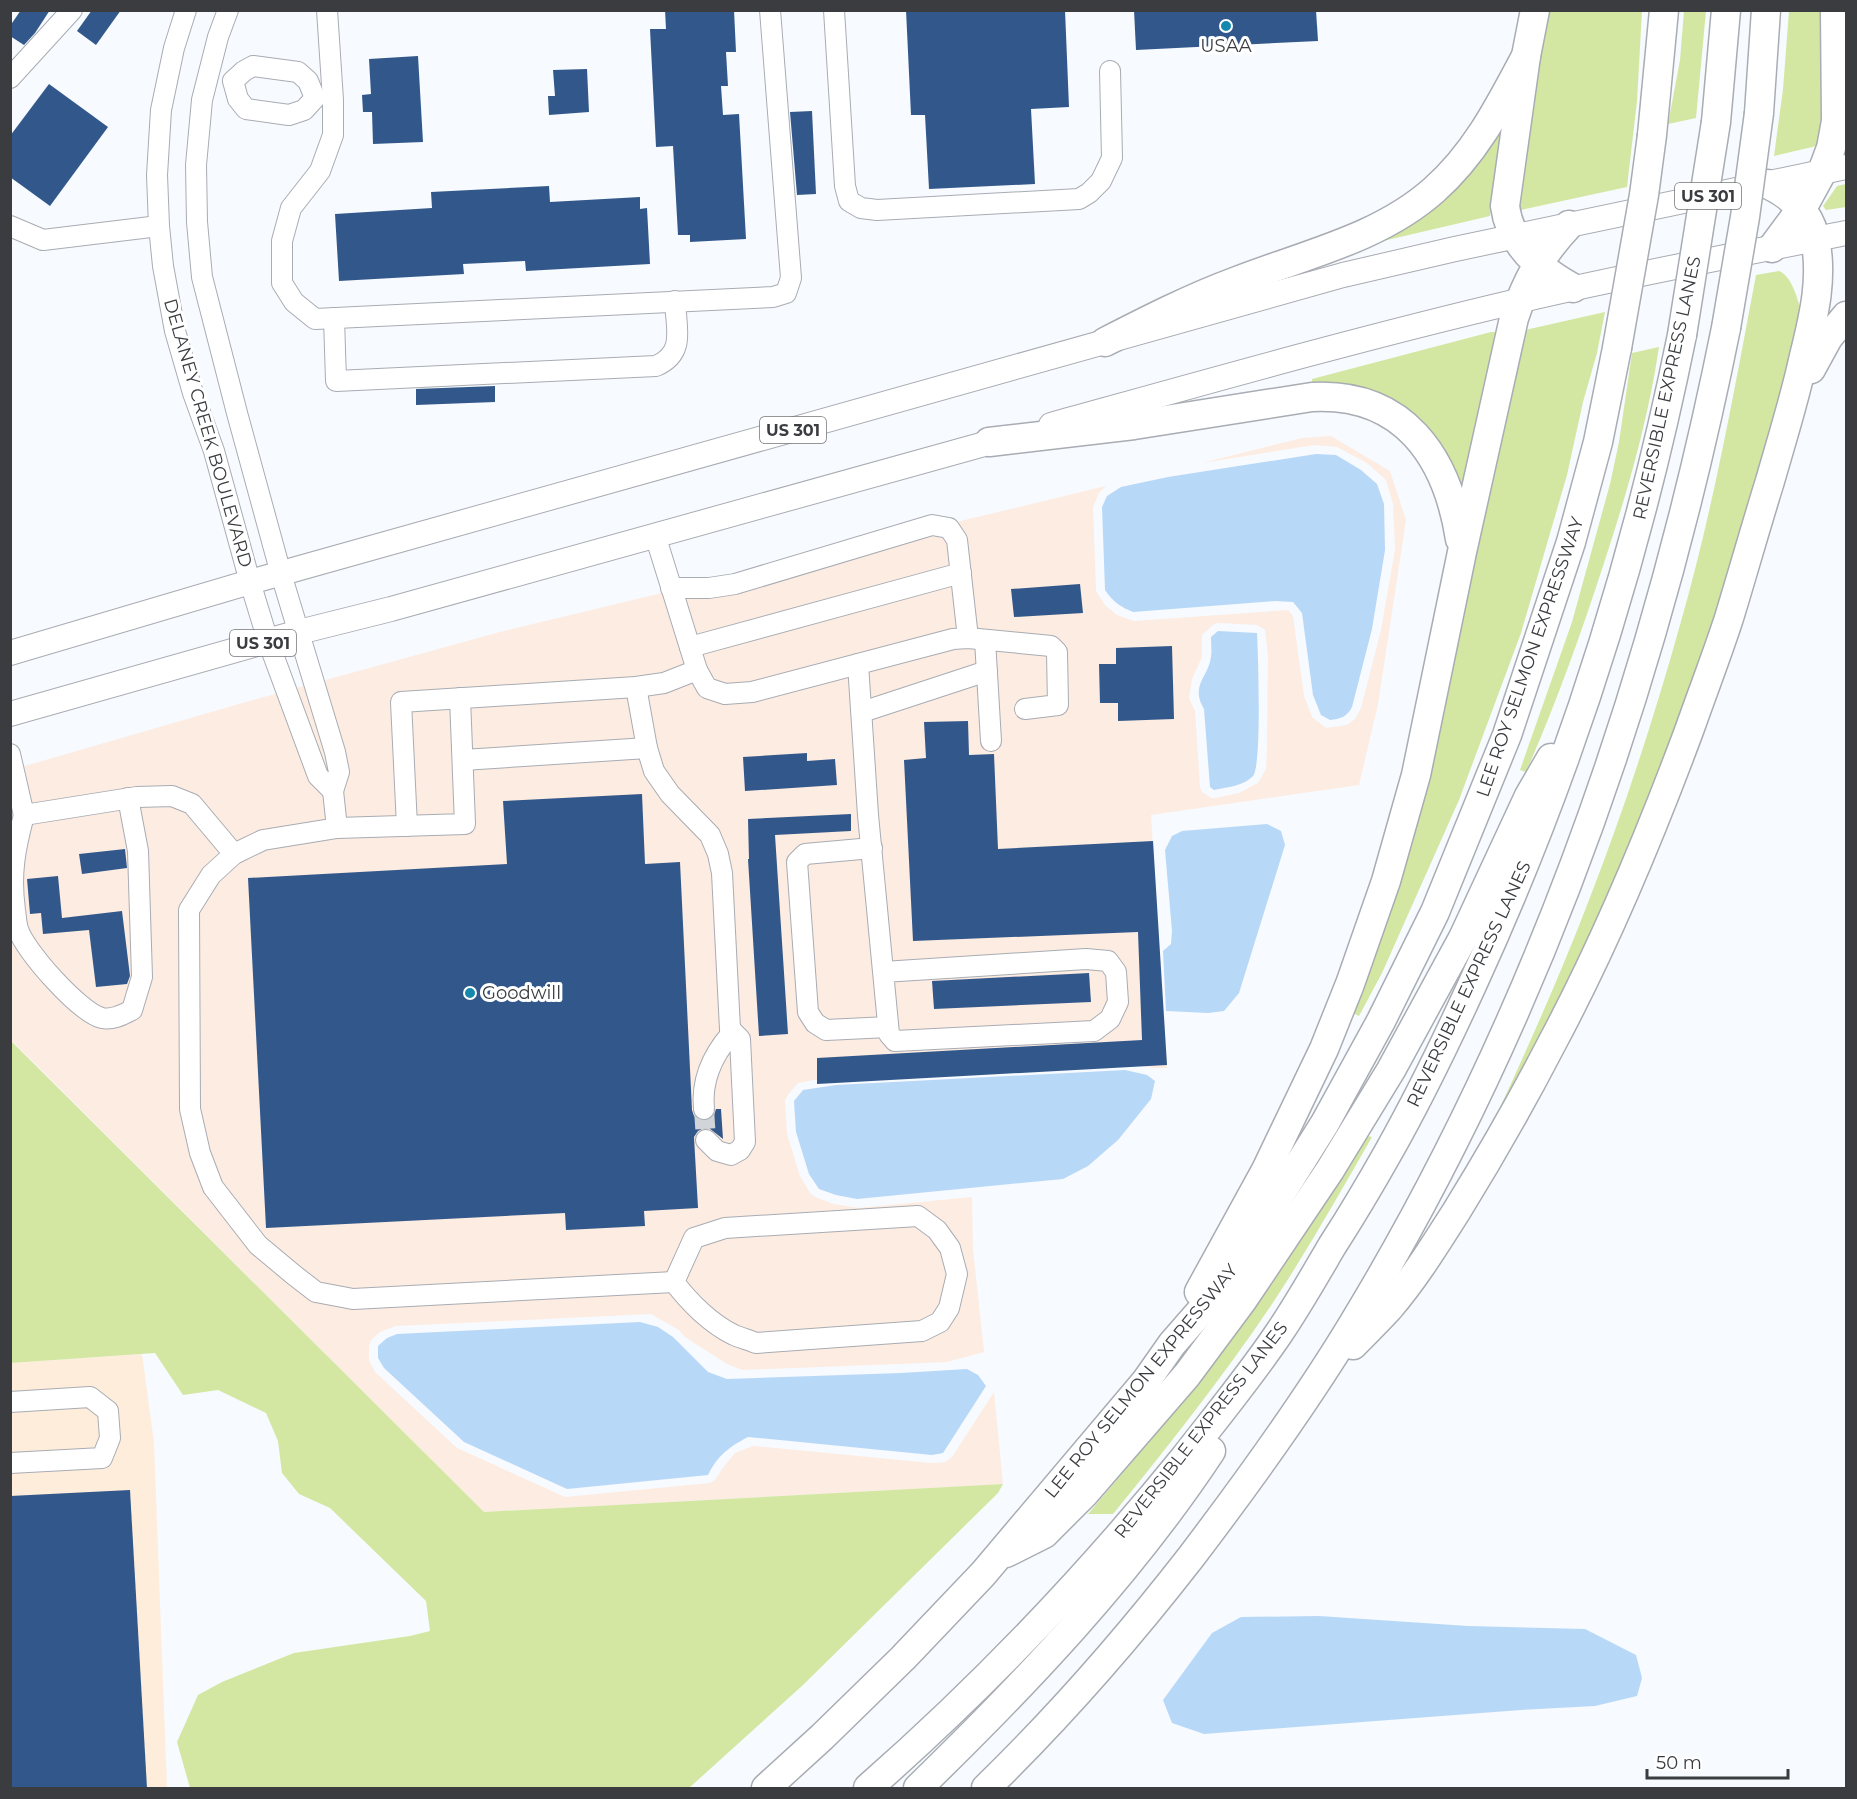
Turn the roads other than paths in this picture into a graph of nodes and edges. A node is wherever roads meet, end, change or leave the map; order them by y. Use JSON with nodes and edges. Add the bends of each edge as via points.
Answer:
{"nodes":[{"id":1,"x":72,"y":10,"type":"edge"},
{"id":2,"x":186,"y":10,"type":"edge"},
{"id":3,"x":228,"y":10,"type":"edge"},
{"id":4,"x":327,"y":10,"type":"edge"},
{"id":5,"x":771,"y":10,"type":"edge"},
{"id":6,"x":834,"y":10,"type":"edge"},
{"id":7,"x":1535,"y":10,"type":"edge"},
{"id":8,"x":1664,"y":10,"type":"edge"},
{"id":9,"x":1726,"y":10,"type":"edge"},
{"id":10,"x":1766,"y":10,"type":"edge"},
{"id":11,"x":1835,"y":10,"type":"edge"},
{"id":12,"x":1526,"y":56,"type":"junction"},
{"id":13,"x":1110,"y":71,"type":"dead end"},
{"id":14,"x":208,"y":75,"type":"junction"},
{"id":15,"x":10,"y":78,"type":"edge"},
{"id":16,"x":233,"y":81,"type":"junction"},
{"id":17,"x":324,"y":99,"type":"junction"},
{"id":18,"x":1834,"y":169,"type":"edge"},
{"id":19,"x":1767,"y":184,"type":"junction"},
{"id":20,"x":1802,"y":209,"type":"junction"},
{"id":21,"x":1569,"y":225,"type":"junction"},
{"id":22,"x":10,"y":226,"type":"edge"},
{"id":23,"x":159,"y":226,"type":"junction"},
{"id":24,"x":1846,"y":233,"type":"edge"},
{"id":25,"x":1515,"y":236,"type":"junction"},
{"id":26,"x":1815,"y":239,"type":"junction"},
{"id":27,"x":1772,"y":248,"type":"junction"},
{"id":28,"x":1537,"y":264,"type":"junction"},
{"id":29,"x":1573,"y":288,"type":"junction"},
{"id":30,"x":1520,"y":300,"type":"junction"},
{"id":31,"x":675,"y":302,"type":"junction"},
{"id":32,"x":1846,"y":316,"type":"edge"},
{"id":33,"x":334,"y":318,"type":"junction"},
{"id":34,"x":1105,"y":342,"type":"junction"},
{"id":35,"x":1794,"y":400,"type":"junction"},
{"id":36,"x":989,"y":442,"type":"junction"},
{"id":37,"x":655,"y":535,"type":"junction"},
{"id":38,"x":1462,"y":552,"type":"junction"},
{"id":39,"x":961,"y":573,"type":"junction"},
{"id":40,"x":281,"y":574,"type":"junction"},
{"id":41,"x":250,"y":582,"type":"junction"},
{"id":42,"x":671,"y":588,"type":"junction"},
{"id":43,"x":299,"y":632,"type":"junction"},
{"id":44,"x":977,"y":639,"type":"junction"},
{"id":45,"x":268,"y":641,"type":"junction"},
{"id":46,"x":690,"y":647,"type":"junction"},
{"id":47,"x":10,"y":653,"type":"edge"},
{"id":48,"x":858,"y":664,"type":"junction"},
{"id":49,"x":697,"y":670,"type":"junction"},
{"id":50,"x":987,"y":671,"type":"junction"},
{"id":51,"x":636,"y":687,"type":"junction"},
{"id":52,"x":460,"y":698,"type":"junction"},
{"id":53,"x":1025,"y":708,"type":"dead end"},
{"id":54,"x":1581,"y":711,"type":"junction"},
{"id":55,"x":861,"y":712,"type":"junction"},
{"id":56,"x":10,"y":714,"type":"edge"},
{"id":57,"x":991,"y":741,"type":"dead end"},
{"id":58,"x":646,"y":748,"type":"junction"},
{"id":59,"x":10,"y":754,"type":"edge"},
{"id":60,"x":463,"y":760,"type":"junction"},
{"id":61,"x":333,"y":790,"type":"junction"},
{"id":62,"x":128,"y":798,"type":"junction"},
{"id":63,"x":19,"y":810,"type":"edge"},
{"id":64,"x":407,"y":826,"type":"junction"},
{"id":65,"x":337,"y":828,"type":"junction"},
{"id":66,"x":872,"y":848,"type":"junction"},
{"id":67,"x":234,"y":854,"type":"junction"},
{"id":68,"x":12,"y":869,"type":"edge"},
{"id":69,"x":883,"y":972,"type":"junction"},
{"id":70,"x":888,"y":1028,"type":"junction"},
{"id":71,"x":730,"y":1029,"type":"junction"},
{"id":72,"x":704,"y":1109,"type":"tunnel mouth"},
{"id":73,"x":706,"y":1140,"type":"dead end"},
{"id":74,"x":674,"y":1282,"type":"junction"},
{"id":75,"x":1173,"y":1344,"type":"junction"},
{"id":76,"x":1322,"y":1373,"type":"junction"},
{"id":77,"x":10,"y":1402,"type":"edge"},
{"id":78,"x":10,"y":1463,"type":"edge"},
{"id":79,"x":1153,"y":1514,"type":"junction"},
{"id":80,"x":990,"y":1565,"type":"junction"},
{"id":81,"x":766,"y":1788,"type":"edge"},
{"id":82,"x":868,"y":1788,"type":"edge"},
{"id":83,"x":918,"y":1788,"type":"edge"},
{"id":84,"x":986,"y":1788,"type":"edge"}],
"edges":[{"from":1,"to":15,"type":"street"},
{"from":2,"to":23,"type":"street","name":"DELANEY CREEK BOULEVARD","via":[[161,110]]},
{"from":3,"to":14,"type":"street","name":"DELANEY CREEK BOULEVARD"},
{"from":4,"to":17,"type":"street"},
{"from":5,"to":31,"type":"street","via":[[791,278],[786,293],[773,297]]},
{"from":6,"to":13,"type":"street","via":[[845,186],[849,201],[861,208],[1079,199],[1101,181],[1112,158]]},
{"from":7,"to":12,"type":"highway"},
{"from":8,"to":75,"type":"highway","name":"LEE ROY SELMON EXPRESSWAY","bridge":true,"via":[[1644,195],[1598,442],[1571,542],[1507,735],[1435,912],[1353,1073],[1233,1270]]},
{"from":9,"to":54,"type":"highway","name":"REVERSIBLE EXPRESS LANES","bridge":true,"via":[[1716,122],[1682,335],[1662,432],[1638,526]]},
{"from":10,"to":76,"type":"highway","bridge":true,"via":[[1759,113],[1745,218],[1710,406],[1666,580],[1597,804],[1562,897],[1483,1080],[1382,1274]]},
{"from":11,"to":18,"type":"highway","via":[[1836,121],[1831,148]]},
{"from":12,"to":25,"type":"highway","via":[[1505,206]]},
{"from":12,"to":34,"type":"highway","via":[[1483,135],[1446,179],[1412,207],[1376,229],[1233,282]]},
{"from":14,"to":16,"type":"street"},
{"from":14,"to":40,"type":"street","name":"DELANEY CREEK BOULEVARD","via":[[196,165],[196,222],[202,276]]},
{"from":16,"to":17,"type":"street","via":[[253,66],[298,72]]},
{"from":16,"to":17,"type":"street","via":[[238,99],[246,109],[289,115]]},
{"from":17,"to":33,"type":"street","via":[[333,135],[320,171],[291,208],[282,241],[282,283],[294,302],[315,319]]},
{"from":18,"to":19,"type":"main road","number":"US 301"},
{"from":18,"to":20,"type":"highway"},
{"from":19,"to":20,"type":"highway"},
{"from":19,"to":21,"type":"main road","number":"US 301"},
{"from":20,"to":26,"type":"highway"},
{"from":20,"to":27,"type":"highway"},
{"from":21,"to":25,"type":"main road","number":"US 301"},
{"from":21,"to":28,"type":"highway"},
{"from":22,"to":23,"type":"street","via":[[43,240]]},
{"from":23,"to":41,"type":"street","name":"DELANEY CREEK BOULEVARD","via":[[175,331],[214,451]]},
{"from":24,"to":26,"type":"main road","number":"US 301"},
{"from":25,"to":28,"type":"highway"},
{"from":25,"to":34,"type":"main road","number":"US 301","via":[[1343,275]]},
{"from":26,"to":27,"type":"main road","number":"US 301"},
{"from":26,"to":35,"type":"highway","via":[[1816,301]]},
{"from":27,"to":29,"type":"main road","number":"US 301"},
{"from":28,"to":29,"type":"highway"},
{"from":28,"to":30,"type":"highway"},
{"from":29,"to":30,"type":"main road","number":"US 301"},
{"from":30,"to":36,"type":"main road","number":"US 301","via":[[1321,350]]},
{"from":30,"to":38,"type":"highway"},
{"from":31,"to":33,"type":"street"},
{"from":31,"to":33,"type":"street","via":[[677,345],[656,366],[336,381]]},
{"from":32,"to":35,"type":"highway","via":[[1828,338]]},
{"from":34,"to":40,"type":"main road","number":"US 301"},
{"from":35,"to":76,"type":"highway","via":[[1708,677],[1657,816],[1588,972],[1511,1118],[1440,1237],[1390,1307]]},
{"from":36,"to":37,"type":"main road","number":"US 301"},
{"from":36,"to":38,"type":"highway","via":[[1124,427],[1312,397],[1358,400],[1400,421],[1435,460],[1453,504]]},
{"from":37,"to":42,"type":"street"},
{"from":37,"to":43,"type":"main road","number":"US 301"},
{"from":38,"to":75,"type":"highway","via":[[1410,797],[1350,984],[1276,1150]]},
{"from":39,"to":42,"type":"street","via":[[957,540],[949,528],[932,525],[735,584]]},
{"from":39,"to":44,"type":"street"},
{"from":39,"to":46,"type":"street"},
{"from":40,"to":41,"type":"main road","number":"US 301"},
{"from":40,"to":43,"type":"street","name":"DELANEY CREEK BOULEVARD"},
{"from":41,"to":45,"type":"street","name":"DELANEY CREEK BOULEVARD"},
{"from":41,"to":47,"type":"main road","number":"US 301"},
{"from":42,"to":46,"type":"street"},
{"from":43,"to":45,"type":"main road","number":"US 301"},
{"from":43,"to":61,"type":"street","name":"DELANEY CREEK BOULEVARD","via":[[335,752],[339,771]]},
{"from":44,"to":48,"type":"street","via":[[953,639]]},
{"from":44,"to":50,"type":"street"},
{"from":44,"to":53,"type":"street","via":[[1051,646],[1057,652],[1058,705]]},
{"from":45,"to":56,"type":"main road","number":"US 301"},
{"from":45,"to":61,"type":"street","name":"DELANEY CREEK BOULEVARD","via":[[318,776]]},
{"from":46,"to":49,"type":"street"},
{"from":48,"to":49,"type":"street","via":[[752,692],[725,694],[708,688]]},
{"from":48,"to":55,"type":"street"},
{"from":49,"to":51,"type":"street","via":[[664,683]]},
{"from":50,"to":55,"type":"street"},
{"from":50,"to":57,"type":"street"},
{"from":51,"to":52,"type":"street"},
{"from":51,"to":58,"type":"street"},
{"from":52,"to":60,"type":"street"},
{"from":52,"to":64,"type":"street","via":[[401,702]]},
{"from":54,"to":79,"type":"highway","name":"REVERSIBLE EXPRESS LANES","via":[[1493,940],[1390,1149],[1278,1335],[1206,1430]]},
{"from":54,"to":80,"type":"highway","via":[[1529,796],[1463,938],[1366,1113],[1242,1302],[1187,1375],[1091,1486],[1044,1534]]},
{"from":55,"to":66,"type":"street"},
{"from":58,"to":60,"type":"street"},
{"from":58,"to":71,"type":"street","via":[[654,771],[670,794],[710,835],[718,854]]},
{"from":59,"to":63,"type":"street"},
{"from":60,"to":64,"type":"street","via":[[465,824]]},
{"from":61,"to":65,"type":"street","name":"DELANEY CREEK BOULEVARD"},
{"from":62,"to":63,"type":"street"},
{"from":62,"to":67,"type":"street","via":[[172,796],[192,804]]},
{"from":62,"to":68,"type":"street","via":[[138,851],[142,977],[132,1010],[112,1019],[99,1018],[65,993],[18,930]]},
{"from":63,"to":68,"type":"street"},
{"from":64,"to":65,"type":"street"},
{"from":65,"to":67,"type":"street","via":[[263,840]]},
{"from":66,"to":69,"type":"street"},
{"from":66,"to":70,"type":"street","via":[[805,854],[797,862],[808,1012],[826,1030]]},
{"from":67,"to":74,"type":"street","via":[[211,875],[189,910],[190,1109],[200,1154],[213,1187],[258,1245],[316,1292],[353,1299]]},
{"from":69,"to":70,"type":"street"},
{"from":69,"to":70,"type":"street","via":[[1086,959],[1108,961],[1116,972],[1118,1002],[1110,1019],[1094,1031],[895,1041]]},
{"from":71,"to":72,"type":"street","via":[[731,1034],[707,1070]]},
{"from":71,"to":73,"type":"street","via":[[740,1039],[745,1142],[731,1155],[717,1151]]},
{"from":74,"to":74,"type":"street","via":[[713,1321],[733,1335],[756,1343],[922,1331],[940,1322],[949,1308],[957,1274],[950,1248],[937,1230],[918,1216],[725,1227],[694,1238]]},
{"from":75,"to":80,"type":"highway","name":"LEE ROY SELMON EXPRESSWAY"},
{"from":76,"to":84,"type":"highway","via":[[1175,1577],[1091,1677]]},
{"from":77,"to":78,"type":"street","via":[[90,1397],[108,1411],[110,1438],[102,1458]]},
{"from":79,"to":82,"type":"highway","name":"REVERSIBLE EXPRESS LANES","via":[[1086,1574],[984,1680]]},
{"from":79,"to":83,"type":"highway","via":[[1119,1575],[1003,1704]]},
{"from":80,"to":81,"type":"highway","name":"LEE ROY SELMON EXPRESSWAY","via":[[903,1658]]}]}
